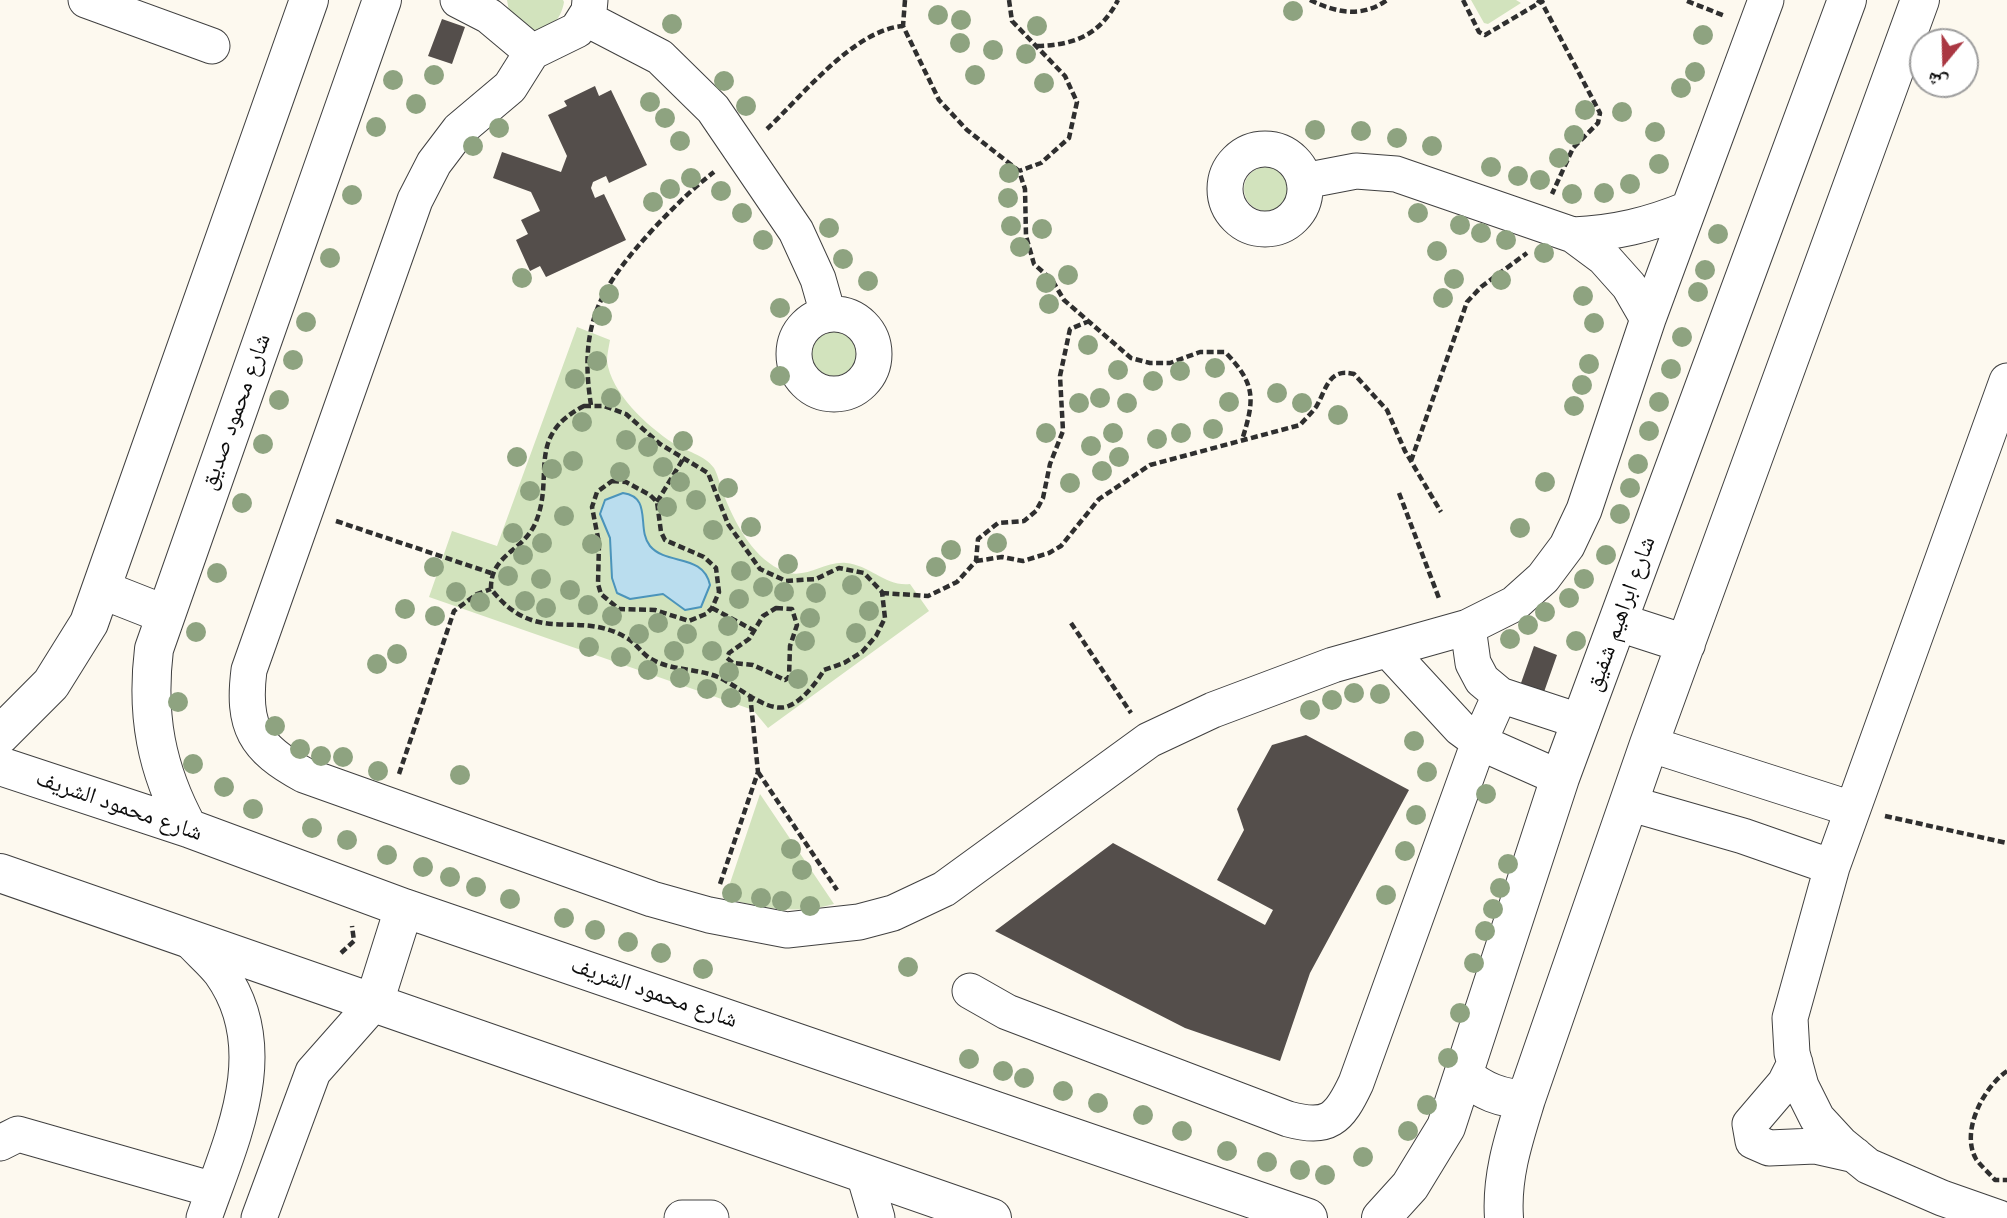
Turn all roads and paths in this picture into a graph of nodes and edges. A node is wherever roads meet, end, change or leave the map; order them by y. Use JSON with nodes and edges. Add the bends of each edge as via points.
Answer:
{"nodes":[{"id":1,"x":86,"y":0,"type":"edge"},
{"id":2,"x":309,"y":0,"type":"edge"},
{"id":3,"x":382,"y":0,"type":"edge"},
{"id":4,"x":458,"y":0,"type":"edge"},
{"id":5,"x":905,"y":0,"type":"edge"},
{"id":6,"x":1009,"y":0,"type":"edge"},
{"id":7,"x":1118,"y":0,"type":"edge"},
{"id":8,"x":1310,"y":0,"type":"edge"},
{"id":9,"x":1387,"y":0,"type":"edge"},
{"id":10,"x":1463,"y":0,"type":"edge"},
{"id":11,"x":1766,"y":0,"type":"edge"},
{"id":12,"x":1846,"y":0,"type":"edge"},
{"id":13,"x":1920,"y":0,"type":"edge"},
{"id":14,"x":1541,"y":1,"type":"edge"},
{"id":15,"x":587,"y":9,"type":"edge"},
{"id":16,"x":903,"y":26,"type":"junction"},
{"id":17,"x":212,"y":46,"type":"dead end"},
{"id":18,"x":1036,"y":46,"type":"junction"},
{"id":19,"x":532,"y":52,"type":"junction"},
{"id":20,"x":742,"y":152,"type":"junction"},
{"id":21,"x":1019,"y":171,"type":"junction"},
{"id":22,"x":1304,"y":181,"type":"dead end"},
{"id":23,"x":1688,"y":209,"type":"junction"},
{"id":24,"x":1539,"y":223,"type":"junction"},
{"id":25,"x":1573,"y":235,"type":"junction"},
{"id":26,"x":828,"y":314,"type":"dead end"},
{"id":27,"x":1648,"y":319,"type":"junction"},
{"id":28,"x":1087,"y":322,"type":"junction"},
{"id":29,"x":2007,"y":382,"type":"edge"},
{"id":30,"x":591,"y":405,"type":"junction"},
{"id":31,"x":1241,"y":440,"type":"junction"},
{"id":32,"x":682,"y":459,"type":"junction"},
{"id":33,"x":1411,"y":461,"type":"junction"},
{"id":34,"x":1399,"y":493,"type":"dead end"},
{"id":35,"x":657,"y":502,"type":"junction"},
{"id":36,"x":305,"y":510,"type":"junction"},
{"id":37,"x":1441,"y":512,"type":"dead end"},
{"id":38,"x":976,"y":561,"type":"junction"},
{"id":39,"x":491,"y":573,"type":"junction"},
{"id":40,"x":491,"y":589,"type":"junction"},
{"id":41,"x":103,"y":590,"type":"junction"},
{"id":42,"x":882,"y":593,"type":"junction"},
{"id":43,"x":712,"y":608,"type":"junction"},
{"id":44,"x":164,"y":614,"type":"junction"},
{"id":45,"x":1618,"y":622,"type":"junction"},
{"id":46,"x":1071,"y":623,"type":"dead end"},
{"id":47,"x":1460,"y":629,"type":"junction"},
{"id":48,"x":755,"y":631,"type":"junction"},
{"id":49,"x":1686,"y":644,"type":"junction"},
{"id":50,"x":1390,"y":652,"type":"junction"},
{"id":51,"x":750,"y":694,"type":"junction"},
{"id":52,"x":1500,"y":695,"type":"junction"},
{"id":53,"x":1582,"y":723,"type":"junction"},
{"id":54,"x":0,"y":735,"type":"edge"},
{"id":55,"x":1149,"y":740,"type":"junction"},
{"id":56,"x":1479,"y":743,"type":"junction"},
{"id":57,"x":1649,"y":744,"type":"junction"},
{"id":58,"x":0,"y":766,"type":"edge"},
{"id":59,"x":758,"y":772,"type":"junction"},
{"id":60,"x":1560,"y":778,"type":"junction"},
{"id":61,"x":1628,"y":803,"type":"junction"},
{"id":62,"x":389,"y":805,"type":"junction"},
{"id":63,"x":1852,"y":809,"type":"junction"},
{"id":64,"x":188,"y":828,"type":"junction"},
{"id":65,"x":2007,"y":843,"type":"edge"},
{"id":66,"x":1832,"y":867,"type":"junction"},
{"id":67,"x":0,"y":873,"type":"edge"},
{"id":68,"x":404,"y":908,"type":"junction"},
{"id":69,"x":709,"y":915,"type":"junction"},
{"id":70,"x":346,"y":920,"type":"dead end"},
{"id":71,"x":859,"y":922,"type":"junction"},
{"id":72,"x":188,"y":938,"type":"junction"},
{"id":73,"x":334,"y":953,"type":"dead end"},
{"id":74,"x":970,"y":991,"type":"dead end"},
{"id":75,"x":374,"y":1003,"type":"junction"},
{"id":76,"x":1795,"y":1063,"type":"junction"},
{"id":77,"x":2007,"y":1071,"type":"edge"},
{"id":78,"x":1463,"y":1075,"type":"junction"},
{"id":79,"x":1527,"y":1099,"type":"junction"},
{"id":80,"x":0,"y":1143,"type":"edge"},
{"id":81,"x":1855,"y":1155,"type":"junction"},
{"id":82,"x":864,"y":1174,"type":"junction"},
{"id":83,"x":2007,"y":1180,"type":"edge"},
{"id":84,"x":209,"y":1204,"type":"edge"},
{"id":85,"x":259,"y":1218,"type":"edge"},
{"id":86,"x":682,"y":1218,"type":"edge"},
{"id":87,"x":711,"y":1218,"type":"edge"},
{"id":88,"x":877,"y":1218,"type":"edge"},
{"id":89,"x":992,"y":1218,"type":"edge"},
{"id":90,"x":1308,"y":1218,"type":"edge"},
{"id":91,"x":1381,"y":1218,"type":"edge"},
{"id":92,"x":1504,"y":1218,"type":"edge"},
{"id":93,"x":1999,"y":1218,"type":"edge"}],
"edges":[{"from":1,"to":17,"type":"street"},
{"from":2,"to":41,"type":"street"},
{"from":3,"to":44,"type":"street","name":"شارع محمود صديق"},
{"from":4,"to":19,"type":"street","via":[[489,16]]},
{"from":5,"to":16,"type":"path"},
{"from":6,"to":18,"type":"path","via":[[1012,21]]},
{"from":7,"to":18,"type":"path","via":[[1110,17],[1091,36],[1064,46]]},
{"from":8,"to":9,"type":"path","via":[[1341,13],[1374,9]]},
{"from":10,"to":14,"type":"path","via":[[1485,35]]},
{"from":11,"to":23,"type":"street"},
{"from":12,"to":45,"type":"street","name":"شارع ابراهيم شفيق"},
{"from":13,"to":49,"type":"street"},
{"from":14,"to":24,"type":"path","via":[[1600,118],[1573,148]]},
{"from":15,"to":19,"type":"street","via":[[577,30]]},
{"from":15,"to":20,"type":"street","via":[[660,57],[688,82]]},
{"from":16,"to":20,"type":"path","via":[[887,28],[854,47]]},
{"from":16,"to":21,"type":"path","via":[[939,100],[967,130]]},
{"from":18,"to":21,"type":"path","via":[[1065,76],[1077,102],[1069,138],[1041,163]]},
{"from":19,"to":36,"type":"street","via":[[510,87],[459,130],[434,163],[415,200]]},
{"from":20,"to":26,"type":"street","via":[[796,231]]},
{"from":20,"to":30,"type":"path","via":[[691,190],[632,251],[605,287],[587,352]]},
{"from":21,"to":28,"type":"path","via":[[1034,264]]},
{"from":22,"to":24,"type":"street","via":[[1356,171],[1396,174]]},
{"from":23,"to":25,"type":"street","via":[[1613,233]]},
{"from":23,"to":27,"type":"street"},
{"from":24,"to":25,"type":"street"},
{"from":24,"to":33,"type":"path","via":[[1528,253],[1467,302]]},
{"from":25,"to":27,"type":"street","via":[[1604,258],[1629,286]]},
{"from":27,"to":47,"type":"street","via":[[1584,510],[1567,546],[1544,578],[1514,604]]},
{"from":28,"to":31,"type":"path","via":[[1131,358],[1150,363],[1170,363],[1200,352],[1225,352],[1241,369],[1251,391],[1251,411]]},
{"from":28,"to":38,"type":"path","via":[[1070,329],[1066,339],[1060,376],[1063,431],[1043,498],[1024,521],[999,523],[978,539]]},
{"from":29,"to":63,"type":"street"},
{"from":30,"to":32,"type":"path","via":[[626,414]]},
{"from":30,"to":39,"type":"path","via":[[568,414],[555,427],[546,443],[542,502],[534,526],[520,547],[499,561]]},
{"from":31,"to":33,"type":"path","via":[[1300,425],[1316,407],[1329,380],[1347,372],[1387,410]]},
{"from":31,"to":38,"type":"path","via":[[1150,465],[1123,480],[1049,553],[1023,561],[1002,557]]},
{"from":32,"to":35,"type":"path"},
{"from":32,"to":42,"type":"path","via":[[708,473],[728,524],[760,569],[786,581],[816,579],[839,568],[864,573]]},
{"from":33,"to":37,"type":"path"},
{"from":34,"to":47,"type":"path"},
{"from":35,"to":43,"type":"path","via":[[666,540],[704,557],[716,568],[720,584]]},
{"from":35,"to":43,"type":"path","via":[[626,482],[612,481],[597,492],[592,516],[599,542],[601,594],[618,609],[655,610],[679,619],[697,618]]},
{"from":36,"to":39,"type":"path"},
{"from":36,"to":62,"type":"street","via":[[249,670],[245,702],[255,734],[275,760]]},
{"from":38,"to":42,"type":"path","via":[[957,582],[928,596]]},
{"from":39,"to":40,"type":"path"},
{"from":40,"to":51,"type":"path","via":[[531,621],[610,631],[628,638],[660,664],[703,672]]},
{"from":40,"to":62,"type":"path","via":[[454,611]]},
{"from":41,"to":44,"type":"street"},
{"from":41,"to":54,"type":"street","via":[[89,623],[51,684]]},
{"from":42,"to":51,"type":"path","via":[[885,618],[862,652],[824,670],[813,687],[787,707],[764,703]]},
{"from":43,"to":48,"type":"path"},
{"from":44,"to":64,"type":"street","name":"شارع محمود صديق","via":[[149,686],[151,724],[170,796]]},
{"from":45,"to":49,"type":"street"},
{"from":45,"to":53,"type":"street","name":"شارع ابراهيم شفيق"},
{"from":46,"to":55,"type":"path"},
{"from":47,"to":50,"type":"street"},
{"from":47,"to":52,"type":"street","via":[[1482,680]]},
{"from":48,"to":48,"type":"path","via":[[729,653],[729,661],[753,665],[785,680],[797,625],[792,608],[776,608],[763,617]]},
{"from":49,"to":57,"type":"street"},
{"from":50,"to":55,"type":"street","via":[[1333,665],[1213,710]]},
{"from":50,"to":56,"type":"street","via":[[1437,706]]},
{"from":51,"to":59,"type":"path"},
{"from":52,"to":53,"type":"street"},
{"from":52,"to":56,"type":"street"},
{"from":53,"to":60,"type":"street","name":"شارع ابراهيم شفيق"},
{"from":55,"to":71,"type":"street","via":[[944,889],[893,913]]},
{"from":56,"to":60,"type":"street"},
{"from":56,"to":74,"type":"street","via":[[1356,1083],[1331,1120],[1313,1125],[1288,1119],[1007,1012]]},
{"from":57,"to":61,"type":"street"},
{"from":57,"to":63,"type":"street"},
{"from":58,"to":64,"type":"street","name":"شارع محمود الشريف"},
{"from":59,"to":69,"type":"path"},
{"from":59,"to":71,"type":"path"},
{"from":60,"to":78,"type":"street","name":"شارع ابراهيم شفيق"},
{"from":61,"to":66,"type":"street"},
{"from":61,"to":79,"type":"street"},
{"from":62,"to":69,"type":"street"},
{"from":63,"to":65,"type":"path"},
{"from":63,"to":66,"type":"street"},
{"from":64,"to":68,"type":"street","name":"شارع محمود الشريف"},
{"from":66,"to":76,"type":"street","via":[[1790,1017]]},
{"from":67,"to":72,"type":"street"},
{"from":68,"to":75,"type":"street"},
{"from":68,"to":90,"type":"street","name":"شارع محمود الشريف"},
{"from":69,"to":71,"type":"street","via":[[787,930]]},
{"from":70,"to":73,"type":"path","via":[[355,933],[354,941]]},
{"from":72,"to":75,"type":"street"},
{"from":72,"to":84,"type":"street","via":[[221,974],[243,1018],[249,1050],[239,1114]]},
{"from":75,"to":82,"type":"street"},
{"from":75,"to":85,"type":"street","via":[[313,1072]]},
{"from":76,"to":81,"type":"street","via":[[1817,1118]]},
{"from":76,"to":81,"type":"street","via":[[1785,1083],[1750,1124],[1753,1141],[1769,1148],[1815,1146]]},
{"from":77,"to":83,"type":"path","via":[[1994,1080],[1970,1129],[1975,1157],[1995,1180]]},
{"from":78,"to":79,"type":"street","via":[[1486,1092]]},
{"from":78,"to":91,"type":"street","name":"شارع ابراهيم شفيق","via":[[1446,1127],[1430,1156]]},
{"from":79,"to":92,"type":"street","via":[[1509,1154]]},
{"from":80,"to":84,"type":"street","via":[[18,1134]]},
{"from":81,"to":93,"type":"street","via":[[1868,1166]]},
{"from":82,"to":88,"type":"street"},
{"from":82,"to":89,"type":"street"},
{"from":86,"to":87,"type":"street"}]}
